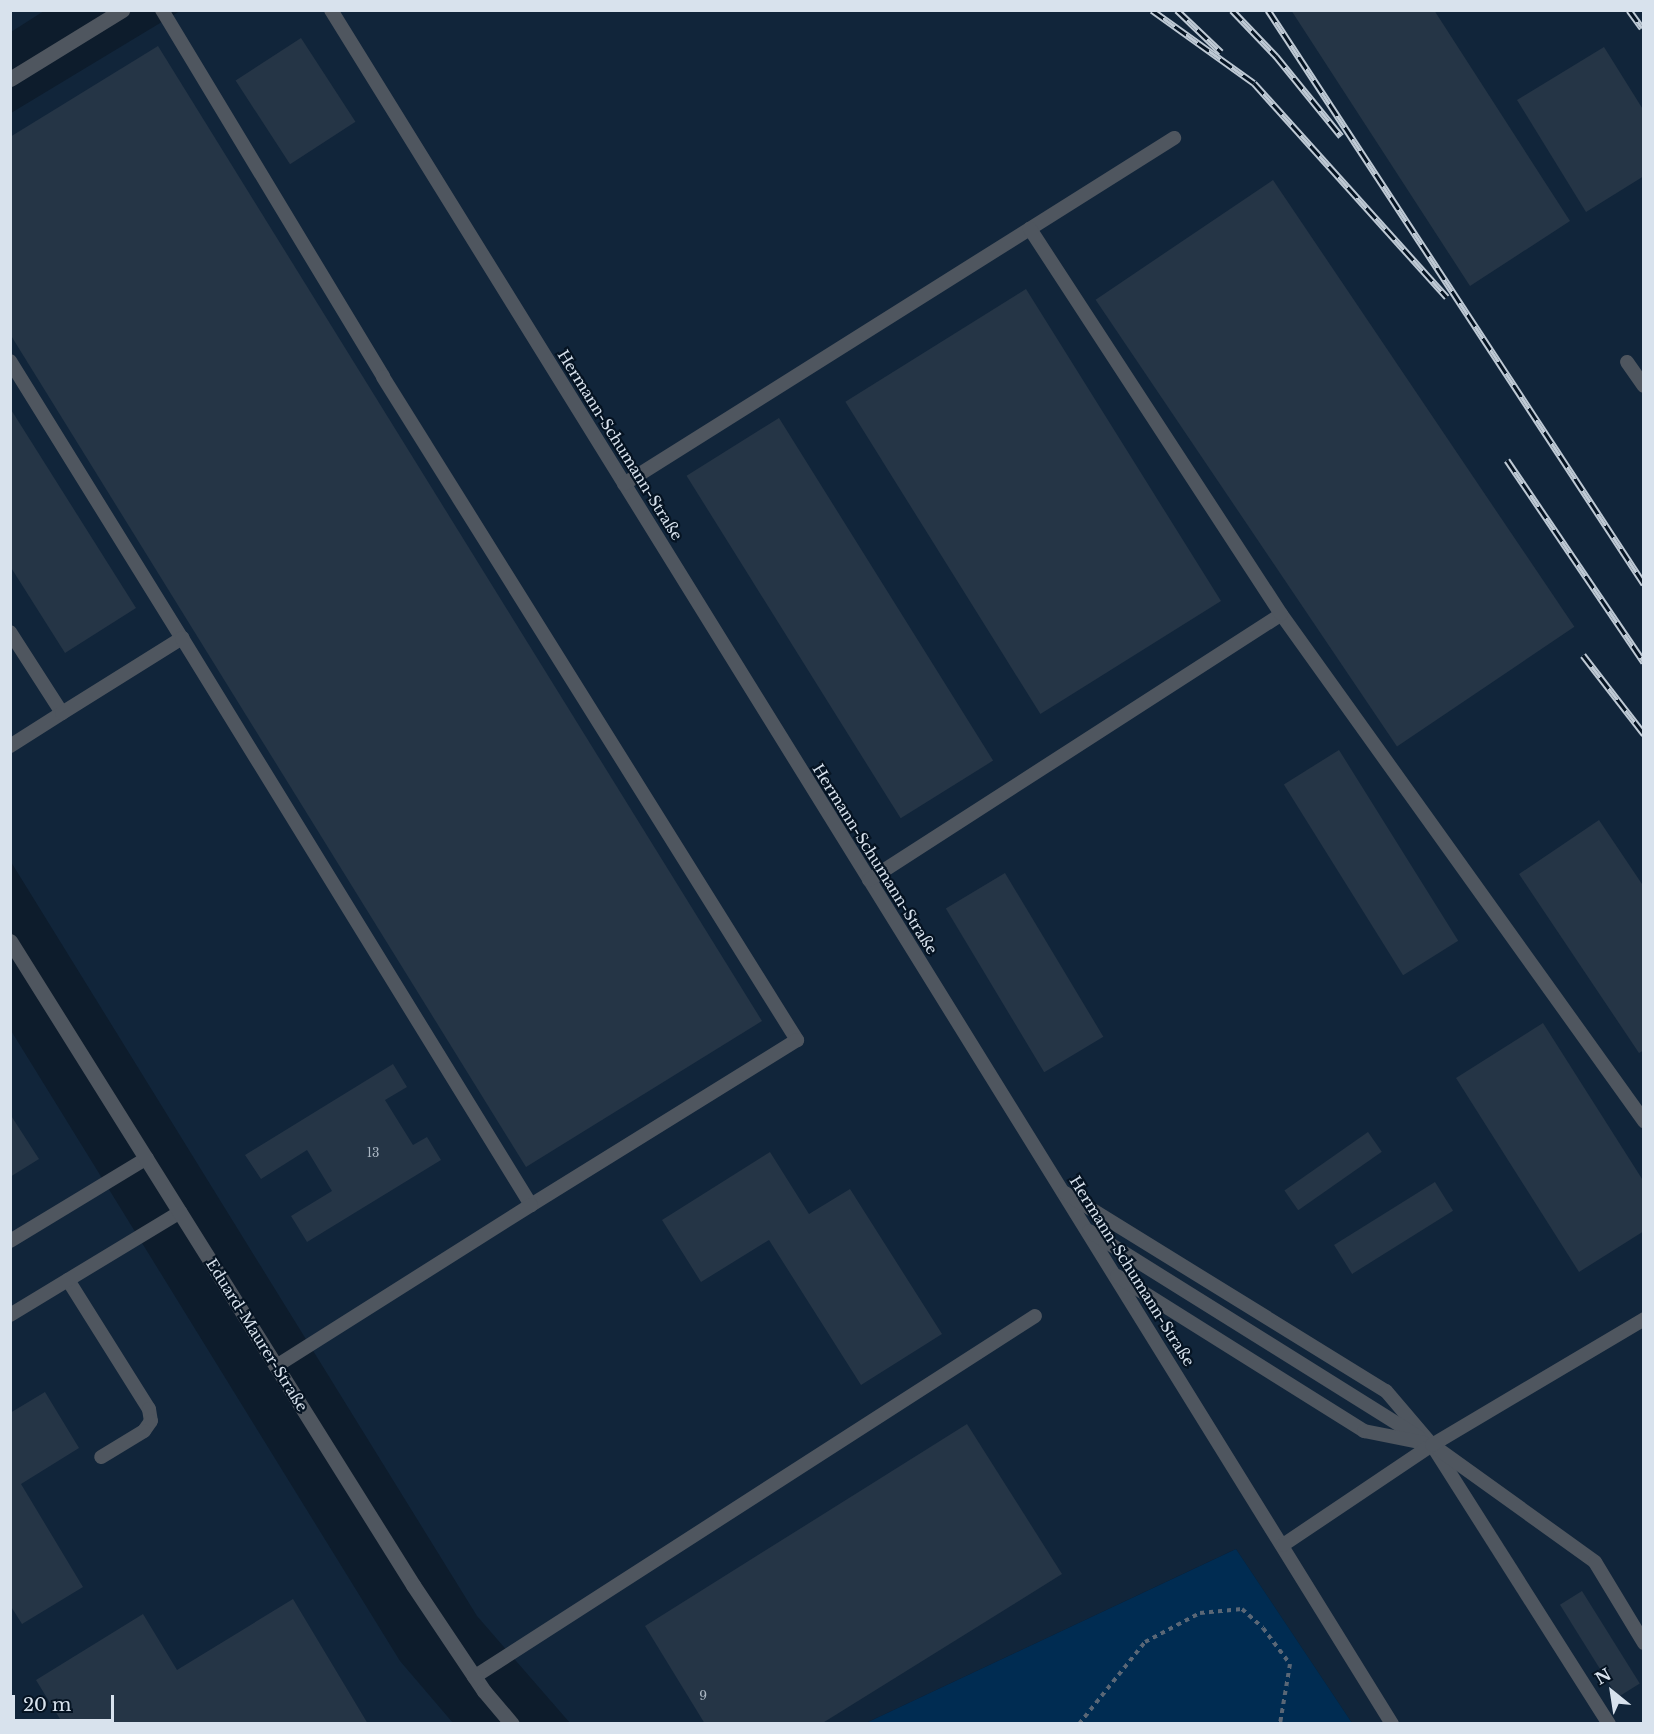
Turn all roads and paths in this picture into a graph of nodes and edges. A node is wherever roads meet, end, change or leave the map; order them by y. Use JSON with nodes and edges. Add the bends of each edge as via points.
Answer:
{"nodes":[{"id":1,"x":122,"y":10,"type":"edge"},
{"id":2,"x":162,"y":10,"type":"edge"},
{"id":3,"x":331,"y":10,"type":"edge"},
{"id":4,"x":10,"y":80,"type":"edge"},
{"id":5,"x":1174,"y":138,"type":"dead end"},
{"id":6,"x":1030,"y":229,"type":"junction"},
{"id":7,"x":10,"y":361,"type":"edge"},
{"id":8,"x":1627,"y":362,"type":"dead end"},
{"id":9,"x":1644,"y":386,"type":"edge"},
{"id":10,"x":624,"y":484,"type":"junction"},
{"id":11,"x":1281,"y":614,"type":"junction"},
{"id":12,"x":10,"y":632,"type":"edge"},
{"id":13,"x":182,"y":638,"type":"junction"},
{"id":14,"x":62,"y":713,"type":"junction"},
{"id":15,"x":10,"y":746,"type":"edge"},
{"id":16,"x":869,"y":880,"type":"junction"},
{"id":17,"x":10,"y":940,"type":"edge"},
{"id":18,"x":1644,"y":1120,"type":"edge"},
{"id":19,"x":147,"y":1158,"type":"junction"},
{"id":20,"x":1062,"y":1191,"type":"junction"},
{"id":21,"x":531,"y":1205,"type":"junction"},
{"id":22,"x":180,"y":1212,"type":"junction"},
{"id":23,"x":1085,"y":1228,"type":"junction"},
{"id":24,"x":10,"y":1241,"type":"edge"},
{"id":25,"x":1114,"y":1275,"type":"junction"},
{"id":26,"x":68,"y":1280,"type":"junction"},
{"id":27,"x":10,"y":1316,"type":"edge"},
{"id":28,"x":1035,"y":1316,"type":"dead end"},
{"id":29,"x":1644,"y":1318,"type":"edge"},
{"id":30,"x":276,"y":1366,"type":"junction"},
{"id":31,"x":1432,"y":1445,"type":"junction"},
{"id":32,"x":101,"y":1457,"type":"dead end"},
{"id":33,"x":1283,"y":1545,"type":"junction"},
{"id":34,"x":1644,"y":1643,"type":"edge"},
{"id":35,"x":474,"y":1677,"type":"junction"},
{"id":36,"x":512,"y":1724,"type":"edge"},
{"id":37,"x":1079,"y":1724,"type":"edge"},
{"id":38,"x":1280,"y":1724,"type":"edge"},
{"id":39,"x":1392,"y":1724,"type":"edge"},
{"id":40,"x":1609,"y":1724,"type":"edge"}],
"edges":[{"from":1,"to":4,"type":"street"},
{"from":2,"to":21,"type":"lane","via":[[383,377],[797,1040]]},
{"from":3,"to":10,"type":"lane","name":"Hermann-Schumann-Straße"},
{"from":5,"to":6,"type":"lane"},
{"from":6,"to":10,"type":"lane"},
{"from":6,"to":11,"type":"lane"},
{"from":7,"to":13,"type":"lane"},
{"from":8,"to":9,"type":"lane"},
{"from":10,"to":16,"type":"lane","name":"Hermann-Schumann-Straße"},
{"from":11,"to":16,"type":"lane"},
{"from":11,"to":18,"type":"lane"},
{"from":12,"to":14,"type":"lane"},
{"from":13,"to":14,"type":"lane"},
{"from":13,"to":21,"type":"lane"},
{"from":14,"to":15,"type":"lane"},
{"from":16,"to":20,"type":"lane","name":"Hermann-Schumann-Straße"},
{"from":17,"to":19,"type":"street","name":"Eduard-Maurer-Straße"},
{"from":19,"to":22,"type":"street","name":"Eduard-Maurer-Straße"},
{"from":19,"to":24,"type":"lane"},
{"from":20,"to":23,"type":"lane","name":"Hermann-Schumann-Straße"},
{"from":20,"to":31,"type":"lane","via":[[1386,1391]]},
{"from":21,"to":30,"type":"lane"},
{"from":22,"to":26,"type":"lane"},
{"from":22,"to":30,"type":"street","name":"Eduard-Maurer-Straße"},
{"from":23,"to":25,"type":"lane","name":"Hermann-Schumann-Straße"},
{"from":23,"to":31,"type":"lane"},
{"from":25,"to":31,"type":"lane","via":[[1364,1431]]},
{"from":25,"to":33,"type":"lane","name":"Hermann-Schumann-Straße"},
{"from":26,"to":27,"type":"lane"},
{"from":26,"to":32,"type":"lane","via":[[149,1409],[151,1421],[144,1431]]},
{"from":28,"to":35,"type":"lane"},
{"from":29,"to":31,"type":"lane"},
{"from":30,"to":35,"type":"street","name":"Eduard-Maurer-Straße"},
{"from":31,"to":33,"type":"lane"},
{"from":31,"to":34,"type":"lane","via":[[1595,1562]]},
{"from":31,"to":40,"type":"lane"},
{"from":33,"to":39,"type":"lane","name":"Hermann-Schumann-Straße"},
{"from":35,"to":36,"type":"street","name":"Eduard-Maurer-Straße"},
{"from":37,"to":38,"type":"path","via":[[1145,1642],[1200,1613],[1242,1609],[1263,1628],[1290,1664]]}]}
